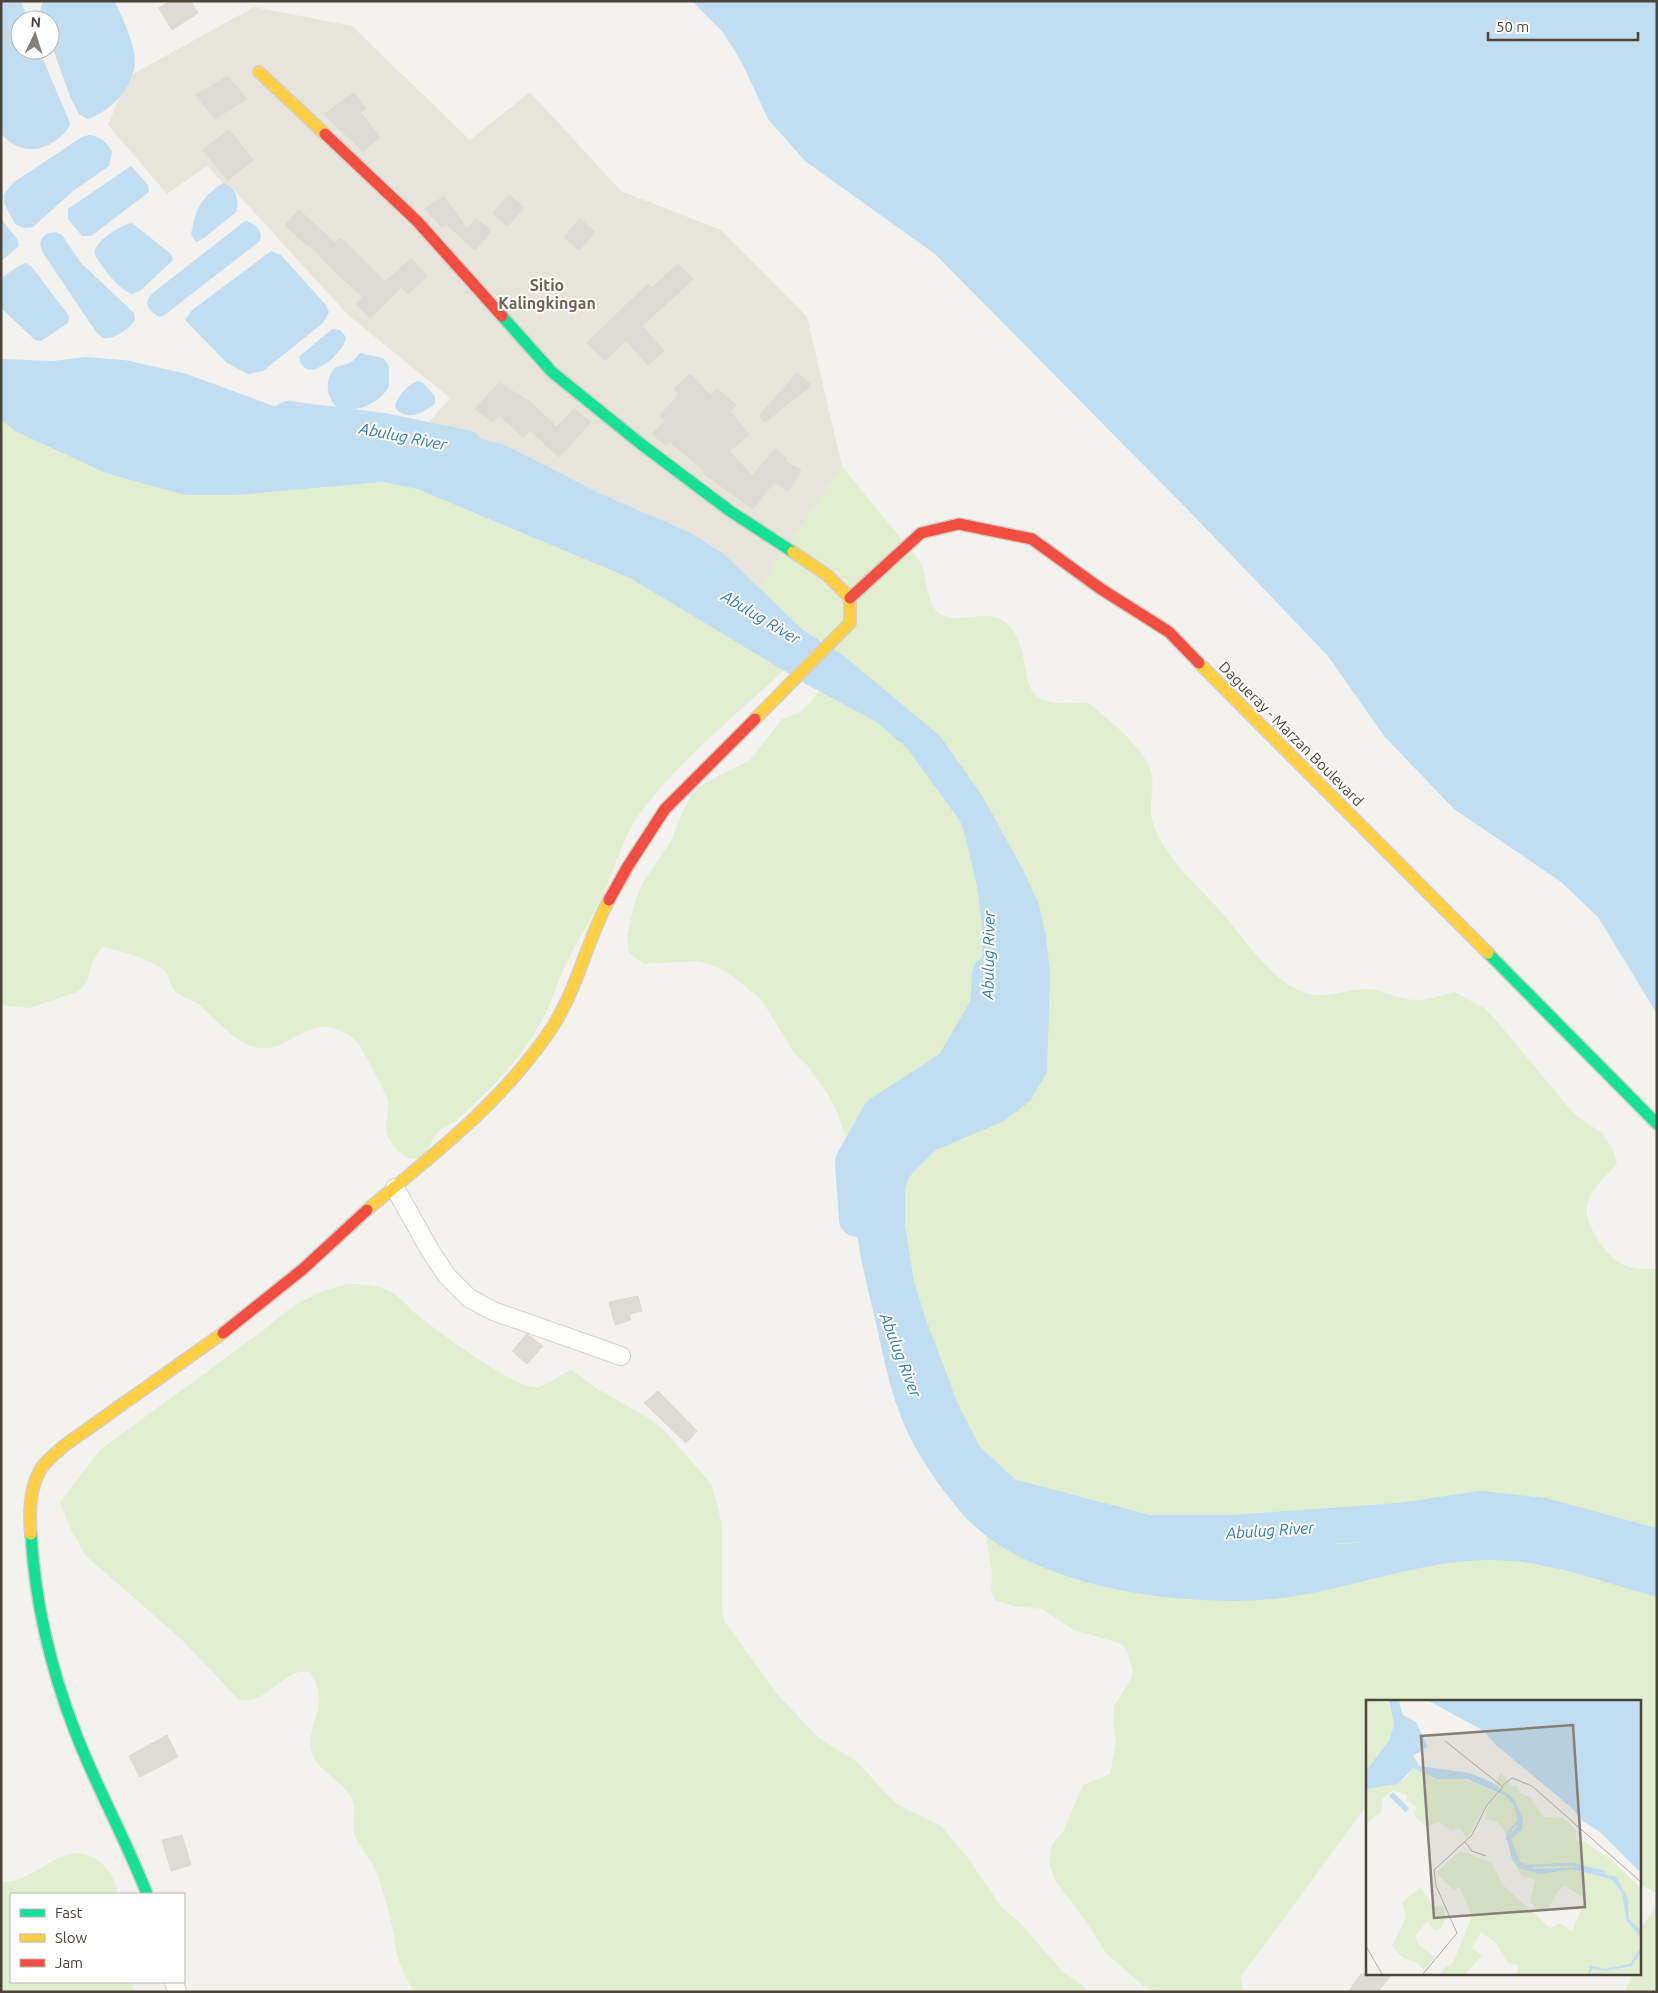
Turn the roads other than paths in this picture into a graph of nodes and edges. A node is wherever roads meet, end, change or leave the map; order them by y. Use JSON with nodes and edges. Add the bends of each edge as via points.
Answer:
{"nodes":[{"id":1,"x":259,"y":72,"type":"dead end"},
{"id":2,"x":850,"y":598,"type":"junction"},
{"id":3,"x":1657,"y":1124,"type":"edge"},
{"id":4,"x":395,"y":1188,"type":"junction"},
{"id":5,"x":621,"y":1356,"type":"dead end"},
{"id":6,"x":147,"y":1893,"type":"edge"}],
"edges":[{"from":1,"to":2,"type":"street","via":[[417,221],[552,372],[730,511],[827,575]]},
{"from":2,"to":3,"type":"street","name":"Dagueray - Marzan Boulevard","via":[[921,533],[959,524],[1032,539],[1168,632]]},
{"from":2,"to":4,"type":"street","via":[[850,623],[665,809],[606,906],[554,1025],[519,1072],[478,1116]]},
{"from":4,"to":5,"type":"street","via":[[447,1276],[469,1298],[493,1312]]},
{"from":4,"to":6,"type":"street","via":[[245,1317],[65,1445],[40,1470],[29,1522],[32,1564],[50,1650],[76,1734]]}]}
